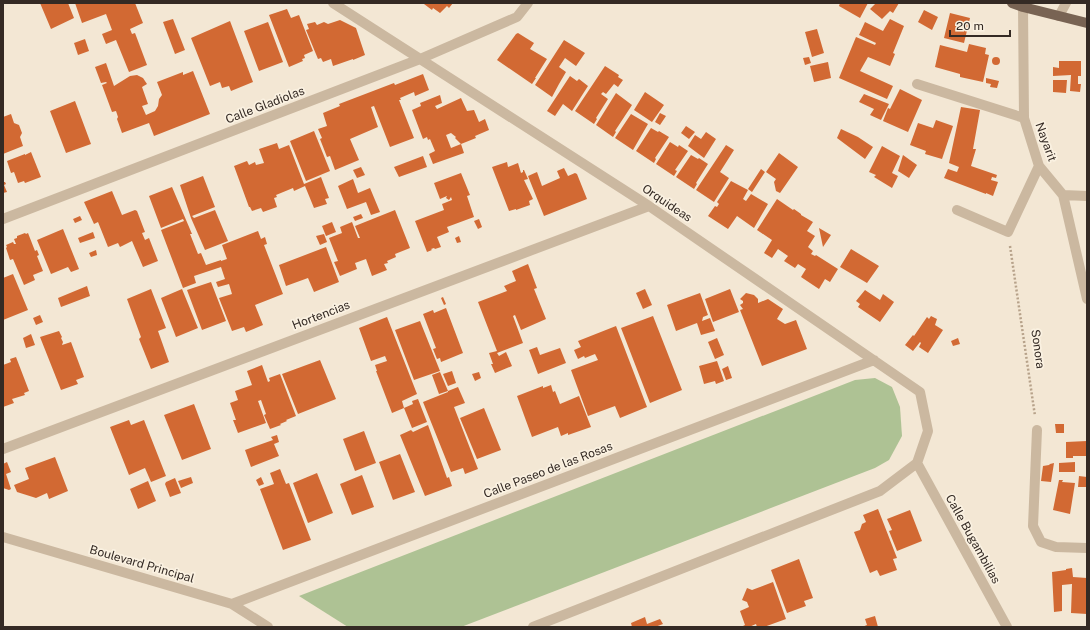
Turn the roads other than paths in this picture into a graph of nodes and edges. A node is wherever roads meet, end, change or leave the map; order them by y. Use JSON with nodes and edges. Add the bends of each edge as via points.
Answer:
{"nodes":[{"id":1,"x":333,"y":3,"type":"edge"},
{"id":2,"x":528,"y":3,"type":"edge"},
{"id":3,"x":1012,"y":3,"type":"edge"},
{"id":4,"x":1066,"y":3,"type":"edge"},
{"id":5,"x":1023,"y":7,"type":"junction"},
{"id":6,"x":1059,"y":16,"type":"junction"},
{"id":7,"x":1087,"y":22,"type":"edge"},
{"id":8,"x":420,"y":59,"type":"junction"},
{"id":9,"x":917,"y":84,"type":"dead end"},
{"id":10,"x":1024,"y":118,"type":"junction"},
{"id":11,"x":1039,"y":166,"type":"junction"},
{"id":12,"x":1064,"y":195,"type":"junction"},
{"id":13,"x":1087,"y":196,"type":"edge"},
{"id":14,"x":649,"y":206,"type":"junction"},
{"id":15,"x":957,"y":210,"type":"dead end"},
{"id":16,"x":3,"y":219,"type":"edge"},
{"id":17,"x":1087,"y":299,"type":"edge"},
{"id":18,"x":874,"y":360,"type":"junction"},
{"id":19,"x":1037,"y":430,"type":"road end"},
{"id":20,"x":3,"y":449,"type":"edge"},
{"id":21,"x":916,"y":463,"type":"junction"},
{"id":22,"x":3,"y":537,"type":"edge"},
{"id":23,"x":1087,"y":548,"type":"edge"},
{"id":24,"x":232,"y":604,"type":"junction"},
{"id":25,"x":268,"y":627,"type":"edge"},
{"id":26,"x":533,"y":627,"type":"edge"},
{"id":27,"x":1008,"y":627,"type":"edge"}],
"edges":[{"from":1,"to":8,"type":"street","name":"Orquideas"},
{"from":2,"to":8,"type":"street","name":"Calle Gladiolas","via":[[517,17]]},
{"from":3,"to":5,"type":"main road"},
{"from":4,"to":6,"type":"street"},
{"from":5,"to":6,"type":"main road"},
{"from":5,"to":10,"type":"street","name":"Nayarit"},
{"from":6,"to":7,"type":"main road"},
{"from":8,"to":14,"type":"street","name":"Orquideas"},
{"from":8,"to":16,"type":"street","name":"Calle Gladiolas"},
{"from":9,"to":10,"type":"street"},
{"from":10,"to":11,"type":"street","name":"Nayarit"},
{"from":11,"to":12,"type":"street","name":"Nayarit"},
{"from":11,"to":15,"type":"street","via":[[1008,232]]},
{"from":12,"to":13,"type":"street"},
{"from":12,"to":17,"type":"street","name":"Nayarit"},
{"from":14,"to":18,"type":"street","name":"Orquideas"},
{"from":14,"to":20,"type":"street","name":"Hortencias"},
{"from":18,"to":21,"type":"street","name":"Orquideas","via":[[920,392],[928,431]]},
{"from":18,"to":24,"type":"street","name":"Calle Paseo de las Rosas"},
{"from":19,"to":23,"type":"street","via":[[1033,526],[1041,542],[1056,547]]},
{"from":21,"to":26,"type":"street","via":[[880,491]]},
{"from":21,"to":27,"type":"street","name":"Calle Bugambilias"},
{"from":22,"to":24,"type":"street","name":"Boulevard Principal"},
{"from":24,"to":25,"type":"street","name":"Boulevard Principal"}]}
